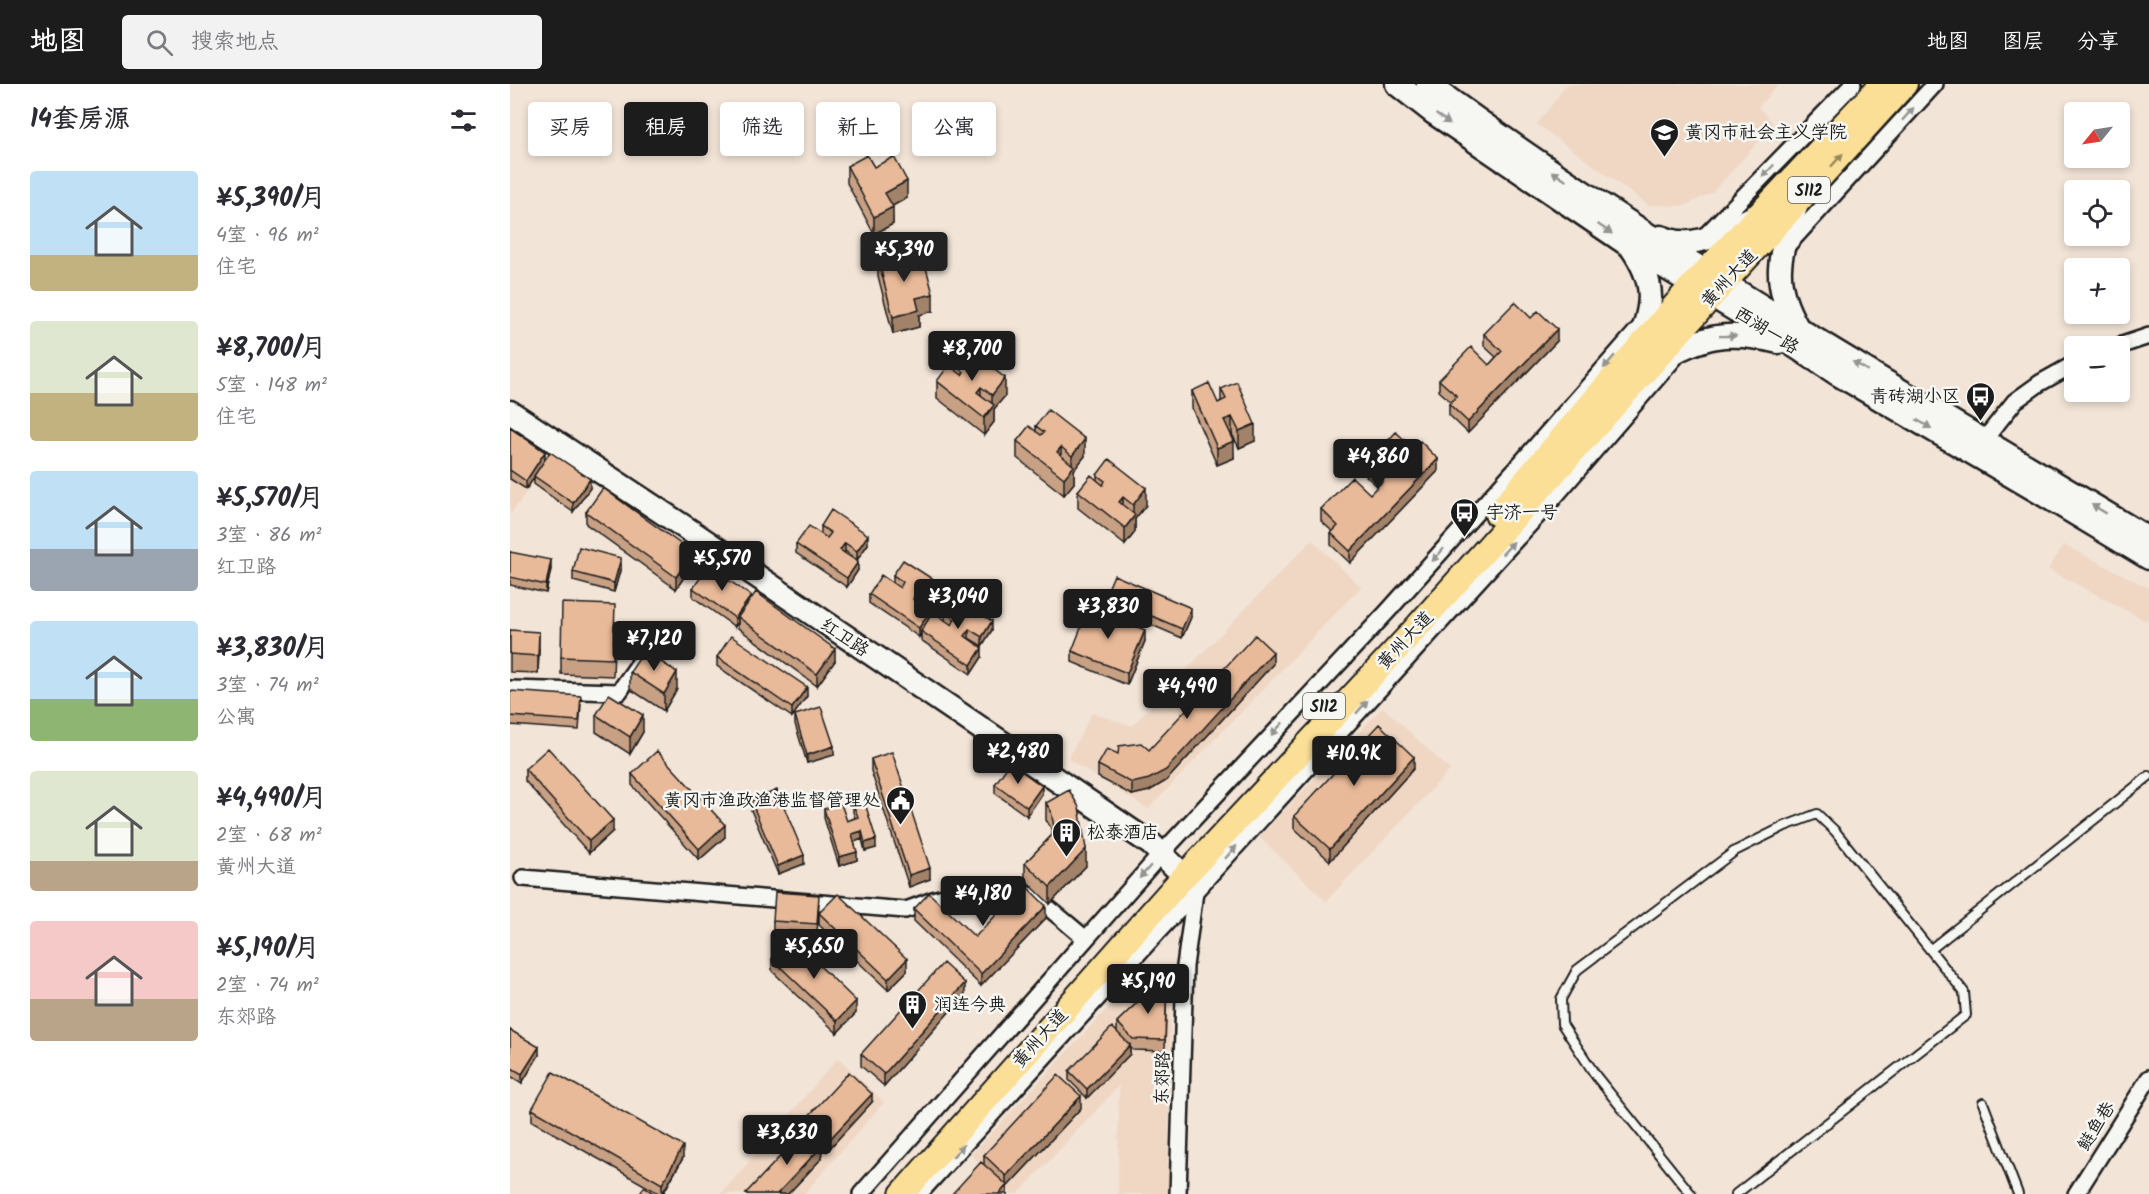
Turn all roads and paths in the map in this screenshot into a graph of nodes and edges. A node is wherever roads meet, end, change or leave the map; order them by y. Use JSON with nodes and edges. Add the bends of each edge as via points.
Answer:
{"nodes":[{"id":1,"x":1397,"y":84,"type":"edge"},
{"id":2,"x":1428,"y":84,"type":"edge"},
{"id":3,"x":1853,"y":84,"type":"edge"},
{"id":4,"x":1882,"y":84,"type":"edge"},
{"id":5,"x":1905,"y":84,"type":"edge"},
{"id":6,"x":1935,"y":84,"type":"edge"},
{"id":7,"x":1797,"y":204,"type":"junction"},
{"id":8,"x":1760,"y":213,"type":"junction"},
{"id":9,"x":1636,"y":239,"type":"junction"},
{"id":10,"x":1702,"y":239,"type":"junction"},
{"id":11,"x":1783,"y":250,"type":"junction"},
{"id":12,"x":1709,"y":284,"type":"junction"},
{"id":13,"x":1648,"y":318,"type":"junction"},
{"id":14,"x":2149,"y":336,"type":"edge"},
{"id":15,"x":1795,"y":337,"type":"junction"},
{"id":16,"x":2130,"y":342,"type":"edge"},
{"id":17,"x":1684,"y":346,"type":"junction"},
{"id":18,"x":1646,"y":355,"type":"junction"},
{"id":19,"x":2064,"y":370,"type":"edge"},
{"id":20,"x":510,"y":412,"type":"edge"},
{"id":21,"x":1984,"y":440,"type":"junction"},
{"id":22,"x":2149,"y":539,"type":"edge"},
{"id":23,"x":2149,"y":558,"type":"edge"},
{"id":24,"x":652,"y":645,"type":"dead end"},
{"id":25,"x":510,"y":689,"type":"edge"},
{"id":26,"x":2149,"y":776,"type":"edge"},
{"id":27,"x":1202,"y":857,"type":"junction"},
{"id":28,"x":1168,"y":861,"type":"junction"},
{"id":29,"x":523,"y":878,"type":"dead end"},
{"id":30,"x":1195,"y":891,"type":"junction"},
{"id":31,"x":1086,"y":939,"type":"junction"},
{"id":32,"x":1931,"y":949,"type":"junction"},
{"id":33,"x":2149,"y":1078,"type":"edge"},
{"id":34,"x":1983,"y":1103,"type":"dead end"},
{"id":35,"x":861,"y":1194,"type":"edge"},
{"id":36,"x":882,"y":1194,"type":"edge"},
{"id":37,"x":902,"y":1194,"type":"edge"},
{"id":38,"x":919,"y":1194,"type":"edge"},
{"id":39,"x":1178,"y":1194,"type":"edge"},
{"id":40,"x":1691,"y":1194,"type":"edge"},
{"id":41,"x":1736,"y":1194,"type":"edge"},
{"id":42,"x":2018,"y":1194,"type":"edge"},
{"id":43,"x":2076,"y":1194,"type":"edge"}],
"edges":[{"from":1,"to":9,"type":"main road","name":"西湖一路","one_way":true,"via":[[1434,113]]},
{"from":9,"to":2,"type":"main road","name":"西湖一路","one_way":true},
{"from":3,"to":10,"type":"street","one_way":true},
{"from":4,"to":8,"type":"main road","name":"黄州大道","number":"S112"},
{"from":7,"to":5,"type":"main road","name":"黄州大道","number":"S112","one_way":true},
{"from":11,"to":6,"type":"street","one_way":true},
{"from":7,"to":11,"type":"main road"},
{"from":7,"to":12,"type":"main road","name":"黄州大道","number":"S112"},
{"from":8,"to":10,"type":"main road"},
{"from":8,"to":12,"type":"main road","name":"黄州大道","number":"S112"},
{"from":9,"to":10,"type":"main road","via":[[1689,243]]},
{"from":9,"to":12,"type":"main road","name":"西湖一路"},
{"from":9,"to":13,"type":"main road","via":[[1648,279]]},
{"from":11,"to":15,"type":"main road","via":[[1779,286]]},
{"from":12,"to":15,"type":"main road","name":"西湖一路"},
{"from":12,"to":18,"type":"main road","name":"黄州大道","number":"S112"},
{"from":13,"to":18,"type":"main road"},
{"from":13,"to":28,"type":"street","one_way":true},
{"from":14,"to":16,"type":"street"},
{"from":17,"to":15,"type":"main road","one_way":true,"via":[[1725,335]]},
{"from":21,"to":15,"type":"main road","name":"西湖一路","one_way":true},
{"from":15,"to":23,"type":"main road","name":"西湖一路","one_way":true,"via":[[1836,373]]},
{"from":17,"to":18,"type":"main road"},
{"from":30,"to":17,"type":"street","one_way":true,"via":[[1551,501]]},
{"from":18,"to":27,"type":"main road","name":"黄州大道","number":"S112","via":[[1408,637]]},
{"from":18,"to":28,"type":"main road","name":"黄州大道","number":"S112","via":[[1531,476],[1400,624]]},
{"from":19,"to":21,"type":"street","via":[[2015,401]]},
{"from":20,"to":28,"type":"main road","name":"红卫路","via":[[1151,844]]},
{"from":22,"to":21,"type":"main road","name":"西湖一路","one_way":true},
{"from":24,"to":25,"type":"street","via":[[619,692]]},
{"from":26,"to":32,"type":"lane"},
{"from":27,"to":30,"type":"street","name":"东郊路"},
{"from":27,"to":37,"type":"main road","name":"黄州大道","number":"S112"},
{"from":28,"to":31,"type":"street","one_way":true},
{"from":28,"to":36,"type":"main road","name":"黄州大道","number":"S112"},
{"from":29,"to":31,"type":"street","via":[[905,910],[968,892],[1010,892],[1032,897]]},
{"from":38,"to":30,"type":"street","one_way":true},
{"from":30,"to":39,"type":"street","name":"东郊路","via":[[1185,966]]},
{"from":31,"to":35,"type":"street"},
{"from":32,"to":40,"type":"lane","via":[[1817,814],[1735,851],[1577,970],[1561,999],[1562,1024],[1596,1076]]},
{"from":32,"to":41,"type":"lane","via":[[1964,992],[1966,1015]]},
{"from":33,"to":43,"type":"street","name":"鲢鱼巷"},
{"from":34,"to":42,"type":"lane"}]}
